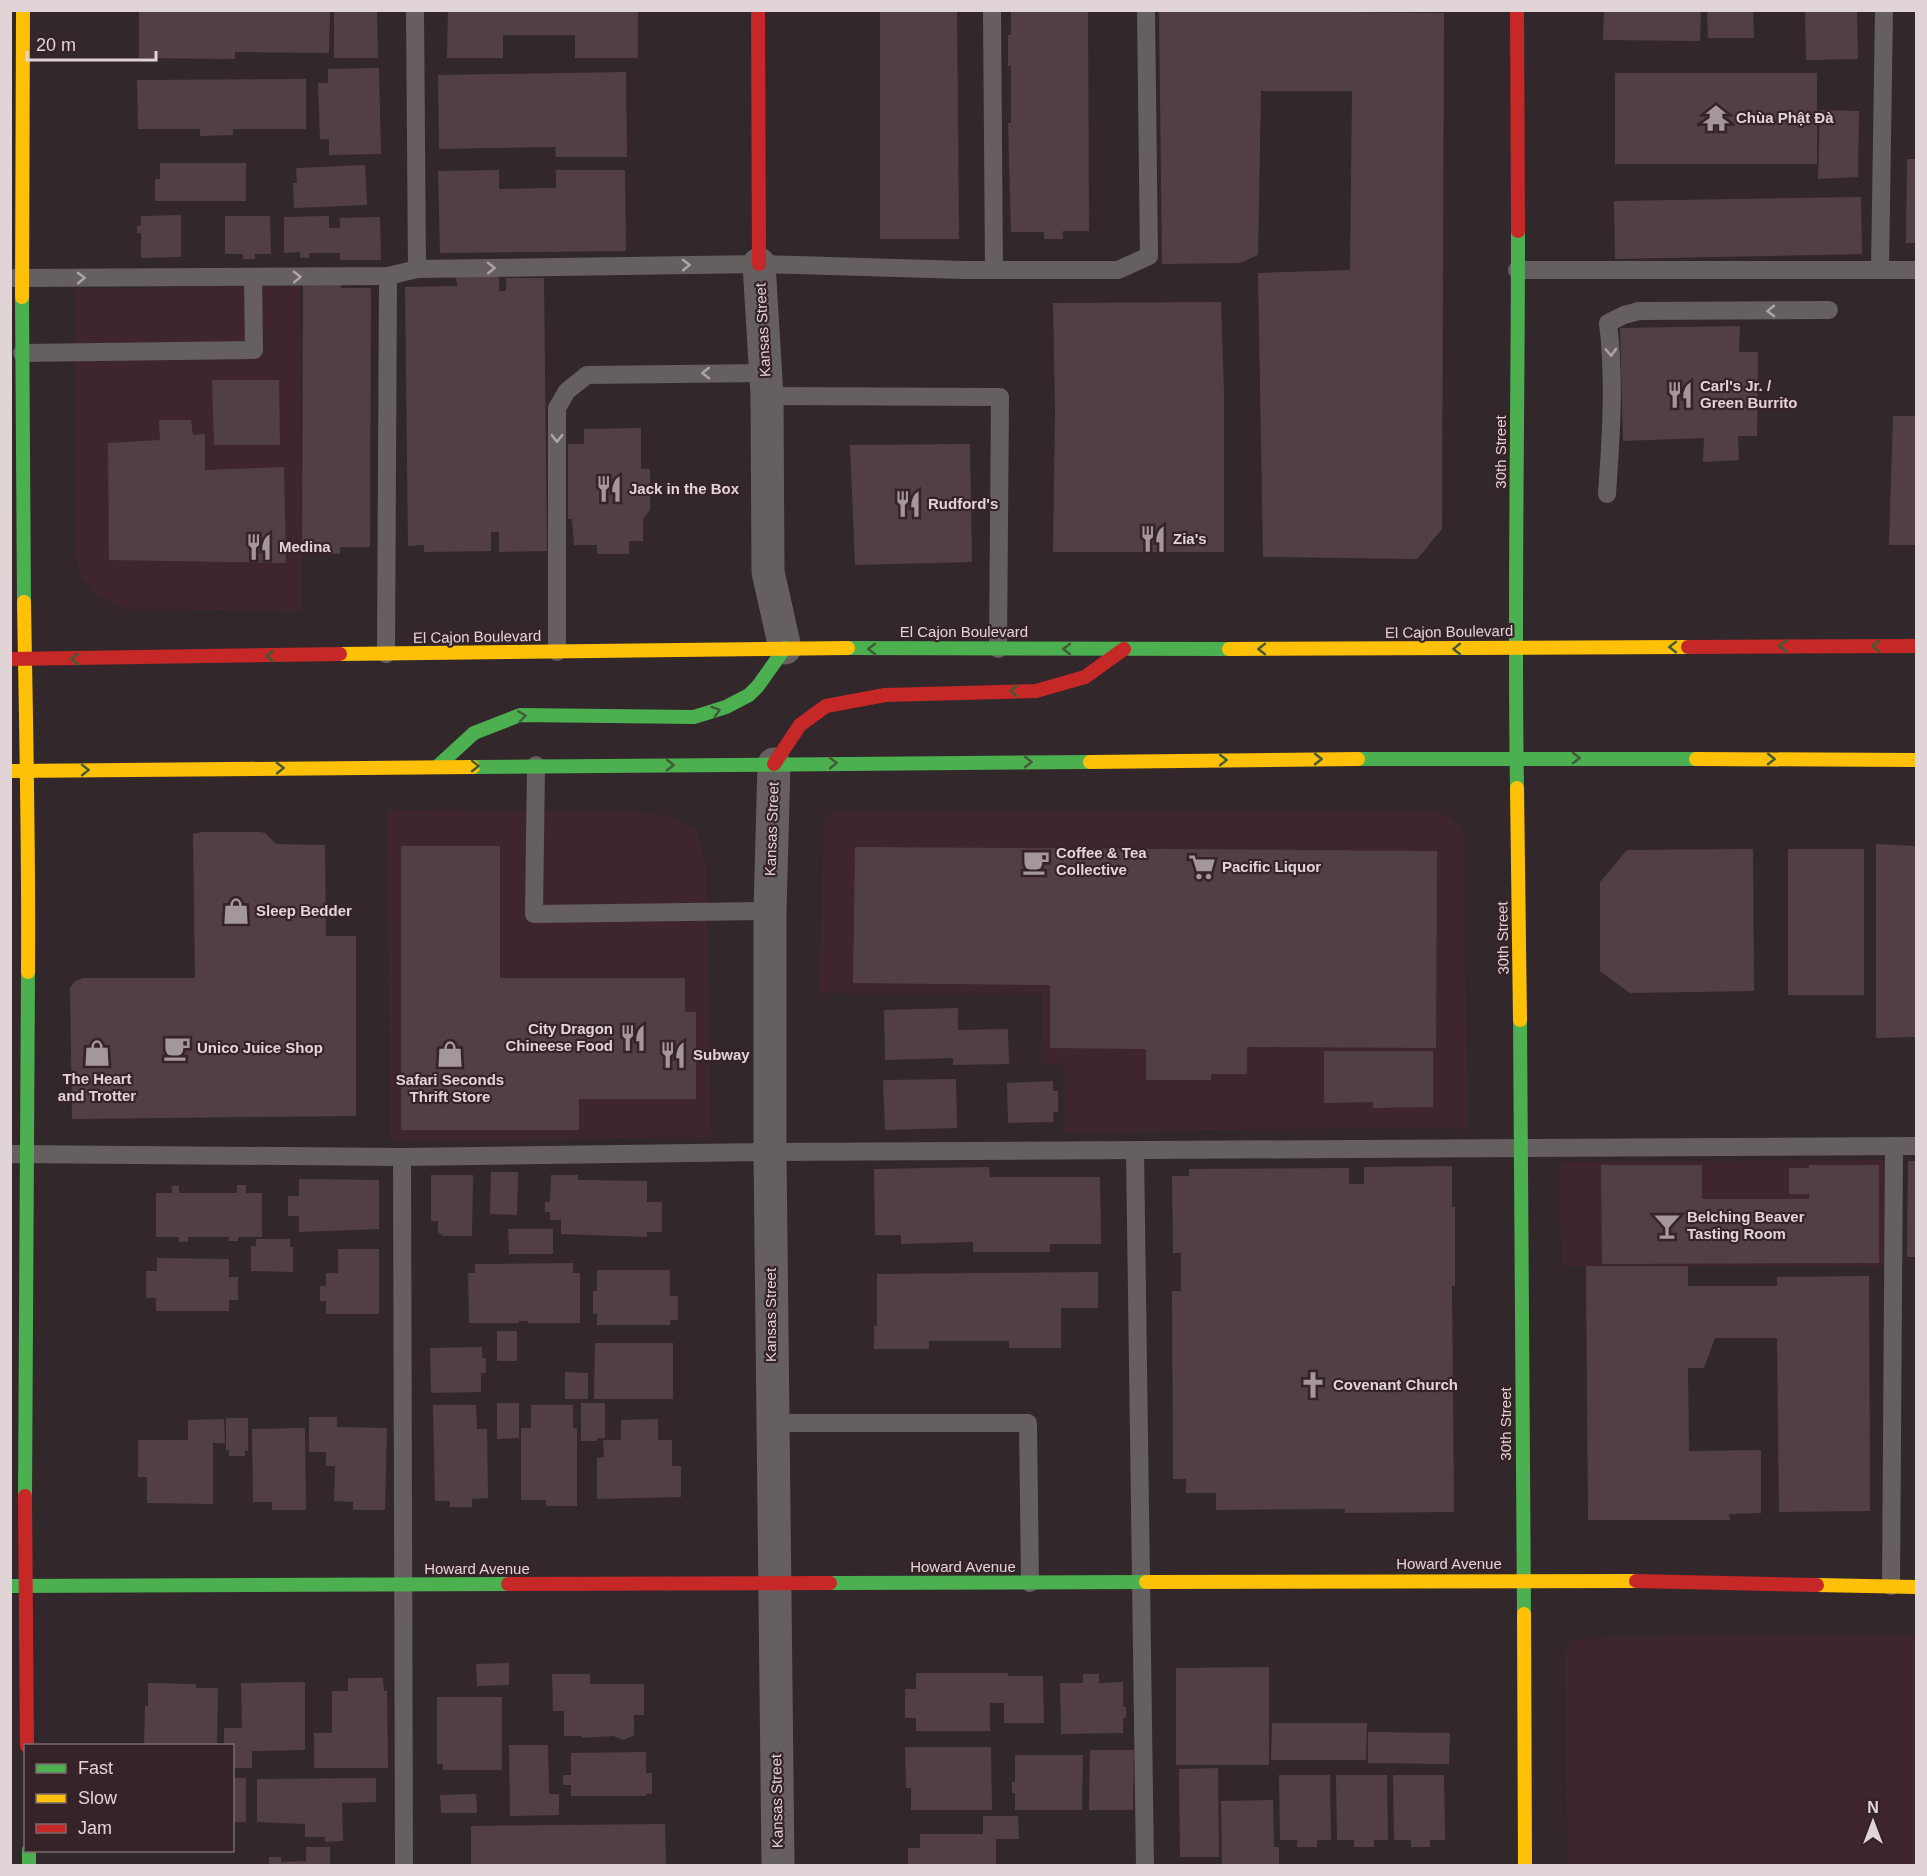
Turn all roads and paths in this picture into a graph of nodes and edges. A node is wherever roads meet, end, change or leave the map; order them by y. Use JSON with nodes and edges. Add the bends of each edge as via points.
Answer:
{"nodes":[{"id":1,"x":23,"y":10,"type":"edge"},
{"id":2,"x":415,"y":10,"type":"edge"},
{"id":3,"x":758,"y":10,"type":"edge"},
{"id":4,"x":992,"y":10,"type":"edge"},
{"id":5,"x":1146,"y":10,"type":"edge"},
{"id":6,"x":1516,"y":10,"type":"edge"},
{"id":7,"x":1884,"y":10,"type":"edge"},
{"id":8,"x":759,"y":264,"type":"junction"},
{"id":9,"x":1880,"y":268,"type":"junction"},
{"id":10,"x":417,"y":269,"type":"junction"},
{"id":11,"x":994,"y":270,"type":"junction"},
{"id":12,"x":1517,"y":270,"type":"junction"},
{"id":13,"x":1917,"y":270,"type":"edge"},
{"id":14,"x":388,"y":276,"type":"junction"},
{"id":15,"x":253,"y":278,"type":"junction"},
{"id":16,"x":16,"y":279,"type":"edge"},
{"id":17,"x":1829,"y":310,"type":"dead end"},
{"id":18,"x":22,"y":353,"type":"junction"},
{"id":19,"x":766,"y":384,"type":"junction"},
{"id":20,"x":1607,"y":494,"type":"dead end"},
{"id":21,"x":1917,"y":646,"type":"edge"},
{"id":22,"x":785,"y":648,"type":"junction"},
{"id":23,"x":1515,"y":648,"type":"junction"},
{"id":24,"x":998,"y":649,"type":"junction"},
{"id":25,"x":1124,"y":649,"type":"junction"},
{"id":26,"x":557,"y":652,"type":"junction"},
{"id":27,"x":386,"y":654,"type":"junction"},
{"id":28,"x":10,"y":659,"type":"edge"},
{"id":29,"x":26,"y":659,"type":"junction"},
{"id":30,"x":1517,"y":758,"type":"junction"},
{"id":31,"x":1917,"y":760,"type":"edge"},
{"id":32,"x":774,"y":764,"type":"junction"},
{"id":33,"x":536,"y":765,"type":"junction"},
{"id":34,"x":438,"y":766,"type":"junction"},
{"id":35,"x":10,"y":771,"type":"edge"},
{"id":36,"x":26,"y":771,"type":"junction"},
{"id":37,"x":770,"y":911,"type":"junction"},
{"id":38,"x":1894,"y":1146,"type":"junction"},
{"id":39,"x":1917,"y":1146,"type":"edge"},
{"id":40,"x":1522,"y":1148,"type":"junction"},
{"id":41,"x":1135,"y":1150,"type":"junction"},
{"id":42,"x":770,"y":1152,"type":"junction"},
{"id":43,"x":19,"y":1154,"type":"edge"},
{"id":44,"x":402,"y":1157,"type":"junction"},
{"id":45,"x":772,"y":1423,"type":"junction"},
{"id":46,"x":1524,"y":1580,"type":"junction"},
{"id":47,"x":1030,"y":1583,"type":"junction"},
{"id":48,"x":1141,"y":1583,"type":"junction"},
{"id":49,"x":773,"y":1584,"type":"junction"},
{"id":50,"x":10,"y":1586,"type":"edge"},
{"id":51,"x":25,"y":1586,"type":"junction"},
{"id":52,"x":404,"y":1586,"type":"junction"},
{"id":53,"x":1891,"y":1586,"type":"junction"},
{"id":54,"x":1917,"y":1587,"type":"edge"},
{"id":55,"x":27,"y":1744,"type":"edge"},
{"id":56,"x":404,"y":1866,"type":"edge"},
{"id":57,"x":778,"y":1866,"type":"edge"},
{"id":58,"x":1145,"y":1866,"type":"edge"},
{"id":59,"x":1525,"y":1866,"type":"edge"}],
"edges":[{"from":1,"to":16,"type":"main road"},
{"from":2,"to":10,"type":"lane"},
{"from":3,"to":8,"type":"main road","name":"Kansas Street"},
{"from":4,"to":11,"type":"lane"},
{"from":5,"to":11,"type":"lane","via":[[1149,256],[1118,270]]},
{"from":6,"to":12,"type":"main road","name":"30th Street"},
{"from":7,"to":9,"type":"lane"},
{"from":10,"to":8,"type":"lane","one_way":true},
{"from":8,"to":11,"type":"lane"},
{"from":8,"to":19,"type":"street","name":"Kansas Street"},
{"from":9,"to":12,"type":"lane"},
{"from":9,"to":13,"type":"lane"},
{"from":10,"to":14,"type":"lane"},
{"from":12,"to":23,"type":"main road","name":"30th Street"},
{"from":15,"to":14,"type":"lane","one_way":true},
{"from":14,"to":27,"type":"lane"},
{"from":16,"to":15,"type":"lane","one_way":true},
{"from":15,"to":18,"type":"lane","via":[[254,350]]},
{"from":16,"to":18,"type":"main road"},
{"from":17,"to":20,"type":"lane","one_way":true,"via":[[1639,311],[1608,323],[1611,438]]},
{"from":18,"to":29,"type":"main road"},
{"from":19,"to":22,"type":"street","name":"Kansas Street","via":[[768,572]]},
{"from":19,"to":24,"type":"lane","via":[[1000,397]]},
{"from":19,"to":26,"type":"lane","one_way":true,"via":[[587,375],[567,391],[557,408]]},
{"from":21,"to":23,"type":"main road","name":"El Cajon Boulevard","one_way":true},
{"from":24,"to":22,"type":"main road","name":"El Cajon Boulevard","one_way":true},
{"from":22,"to":26,"type":"main road","name":"El Cajon Boulevard"},
{"from":34,"to":22,"type":"main road","one_way":true,"via":[[474,733],[520,715],[694,717],[718,711],[744,700],[768,677]]},
{"from":23,"to":25,"type":"main road","name":"El Cajon Boulevard","one_way":true},
{"from":23,"to":30,"type":"main road","name":"30th Street"},
{"from":25,"to":24,"type":"main road","name":"El Cajon Boulevard","one_way":true},
{"from":25,"to":32,"type":"main road","one_way":true,"via":[[1085,677],[1036,690],[885,696],[826,706],[800,725]]},
{"from":26,"to":27,"type":"main road","name":"El Cajon Boulevard"},
{"from":27,"to":29,"type":"main road","name":"El Cajon Boulevard","one_way":true},
{"from":28,"to":29,"type":"main road","name":"El Cajon Boulevard"},
{"from":29,"to":36,"type":"main road"},
{"from":30,"to":31,"type":"main road","one_way":true},
{"from":32,"to":30,"type":"main road","one_way":true},
{"from":30,"to":40,"type":"main road","name":"30th Street"},
{"from":33,"to":32,"type":"main road","one_way":true},
{"from":32,"to":37,"type":"street","name":"Kansas Street"},
{"from":34,"to":33,"type":"main road","one_way":true},
{"from":33,"to":37,"type":"lane","via":[[534,914]]},
{"from":36,"to":34,"type":"main road","one_way":true},
{"from":35,"to":36,"type":"main road"},
{"from":36,"to":43,"type":"main road","via":[[29,828]]},
{"from":37,"to":42,"type":"street","name":"Kansas Street"},
{"from":38,"to":39,"type":"lane"},
{"from":38,"to":40,"type":"lane"},
{"from":38,"to":53,"type":"lane"},
{"from":40,"to":41,"type":"lane"},
{"from":40,"to":46,"type":"main road","name":"30th Street"},
{"from":41,"to":42,"type":"lane"},
{"from":41,"to":48,"type":"lane"},
{"from":42,"to":44,"type":"lane"},
{"from":42,"to":45,"type":"street","name":"Kansas Street"},
{"from":43,"to":44,"type":"lane"},
{"from":43,"to":51,"type":"main road"},
{"from":44,"to":52,"type":"lane"},
{"from":45,"to":47,"type":"lane","via":[[1028,1423]]},
{"from":45,"to":49,"type":"street","name":"Kansas Street"},
{"from":46,"to":48,"type":"main road","name":"Howard Avenue"},
{"from":46,"to":53,"type":"main road","name":"Howard Avenue"},
{"from":46,"to":59,"type":"main road","name":"30th Street"},
{"from":47,"to":48,"type":"main road","name":"Howard Avenue"},
{"from":47,"to":49,"type":"main road","name":"Howard Avenue"},
{"from":48,"to":58,"type":"lane"},
{"from":49,"to":52,"type":"main road","name":"Howard Avenue"},
{"from":49,"to":57,"type":"street","name":"Kansas Street"},
{"from":50,"to":51,"type":"main road","name":"Howard Avenue"},
{"from":51,"to":52,"type":"main road","name":"Howard Avenue"},
{"from":51,"to":55,"type":"main road"},
{"from":52,"to":56,"type":"lane"},
{"from":53,"to":54,"type":"main road","name":"Howard Avenue"}]}
